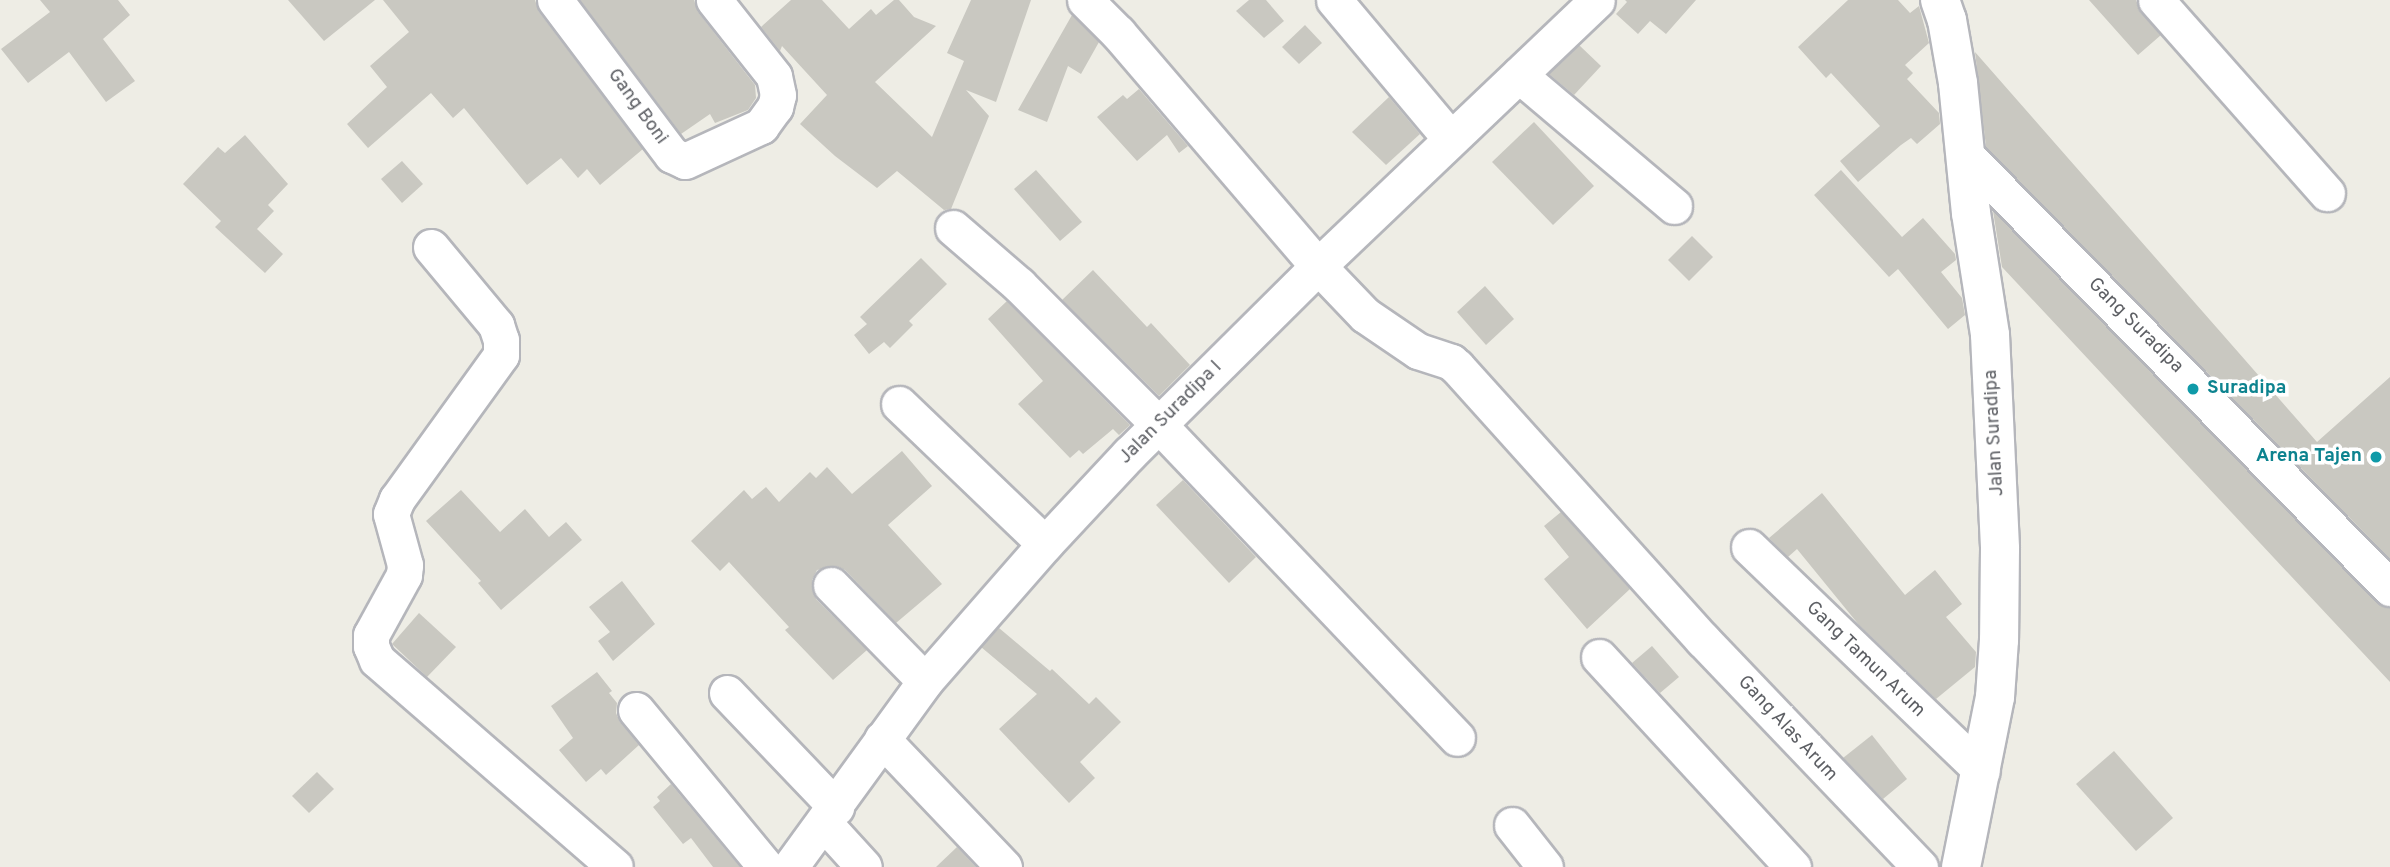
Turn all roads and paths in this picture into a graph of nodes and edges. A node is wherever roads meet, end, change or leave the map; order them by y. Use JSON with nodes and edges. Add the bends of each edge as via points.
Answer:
{"nodes":[{"id":1,"x":555,"y":0,"type":"edge"},
{"id":2,"x":1085,"y":0,"type":"edge"},
{"id":3,"x":1334,"y":0,"type":"edge"},
{"id":4,"x":1940,"y":0,"type":"edge"},
{"id":5,"x":2156,"y":0,"type":"edge"},
{"id":6,"x":716,"y":2,"type":"edge"},
{"id":7,"x":1587,"y":4,"type":"edge"},
{"id":8,"x":1519,"y":75,"type":"junction"},
{"id":9,"x":1450,"y":138,"type":"junction"},
{"id":10,"x":1966,"y":156,"type":"junction"},
{"id":11,"x":2327,"y":193,"type":"dead end"},
{"id":12,"x":1674,"y":206,"type":"dead end"},
{"id":13,"x":953,"y":228,"type":"dead end"},
{"id":14,"x":431,"y":247,"type":"dead end"},
{"id":15,"x":1318,"y":266,"type":"junction"},
{"id":16,"x":899,"y":404,"type":"dead end"},
{"id":17,"x":1159,"y":425,"type":"junction"},
{"id":18,"x":1045,"y":544,"type":"junction"},
{"id":19,"x":1749,"y":547,"type":"dead end"},
{"id":20,"x":831,"y":585,"type":"dead end"},
{"id":21,"x":2390,"y":588,"type":"edge"},
{"id":22,"x":1599,"y":657,"type":"dead end"},
{"id":23,"x":925,"y":681,"type":"junction"},
{"id":24,"x":727,"y":693,"type":"dead end"},
{"id":25,"x":636,"y":710,"type":"dead end"},
{"id":26,"x":1457,"y":738,"type":"dead end"},
{"id":27,"x":882,"y":739,"type":"junction"},
{"id":28,"x":1982,"y":771,"type":"junction"},
{"id":29,"x":830,"y":815,"type":"junction"},
{"id":30,"x":1512,"y":825,"type":"dead end"},
{"id":31,"x":615,"y":867,"type":"edge"},
{"id":32,"x":766,"y":867,"type":"edge"},
{"id":33,"x":790,"y":867,"type":"edge"},
{"id":34,"x":864,"y":867,"type":"edge"},
{"id":35,"x":1004,"y":867,"type":"edge"},
{"id":36,"x":1545,"y":867,"type":"edge"},
{"id":37,"x":1793,"y":867,"type":"edge"},
{"id":38,"x":1920,"y":867,"type":"edge"},
{"id":39,"x":1961,"y":867,"type":"edge"}],
"edges":[{"from":1,"to":6,"type":"street","name":"Gang Boni","via":[[672,156],[685,161],[761,126],[778,95],[774,76]]},
{"from":2,"to":15,"type":"street","name":"Gang Alas Arum"},
{"from":3,"to":9,"type":"street"},
{"from":4,"to":10,"type":"street","name":"Jalan Suradipa","via":[[1947,20]]},
{"from":5,"to":11,"type":"street"},
{"from":7,"to":8,"type":"street","name":"Jalan Suradipa I"},
{"from":8,"to":9,"type":"street","name":"Jalan Suradipa I"},
{"from":8,"to":12,"type":"street"},
{"from":9,"to":15,"type":"street","name":"Jalan Suradipa I"},
{"from":10,"to":21,"type":"street","name":"Gang Suradipa"},
{"from":10,"to":28,"type":"street","name":"Jalan Suradipa","via":[[1990,335],[2000,549],[1995,697]]},
{"from":13,"to":17,"type":"street","via":[[1019,285]]},
{"from":14,"to":31,"type":"street","via":[[496,325],[501,355],[397,499],[391,514],[404,575],[371,635],[371,646],[377,660]]},
{"from":15,"to":17,"type":"street","name":"Jalan Suradipa I"},
{"from":15,"to":38,"type":"street","name":"Gang Alas Arum","via":[[1365,315],[1395,338],[1457,367]]},
{"from":16,"to":18,"type":"street"},
{"from":17,"to":18,"type":"street","name":"Jalan Suradipa I"},
{"from":17,"to":26,"type":"street"},
{"from":18,"to":23,"type":"street","name":"Jalan Suradipa I"},
{"from":19,"to":28,"type":"street","name":"Gang Tamun Arum"},
{"from":20,"to":23,"type":"street"},
{"from":22,"to":37,"type":"street"},
{"from":23,"to":27,"type":"street","name":"Jalan Suradipa I"},
{"from":24,"to":29,"type":"street"},
{"from":25,"to":32,"type":"street"},
{"from":27,"to":29,"type":"street","name":"Jalan Suradipa I"},
{"from":27,"to":35,"type":"street"},
{"from":28,"to":39,"type":"street","name":"Jalan Suradipa"},
{"from":29,"to":33,"type":"street","name":"Jalan Suradipa I"},
{"from":29,"to":34,"type":"street"},
{"from":30,"to":36,"type":"street"}]}
